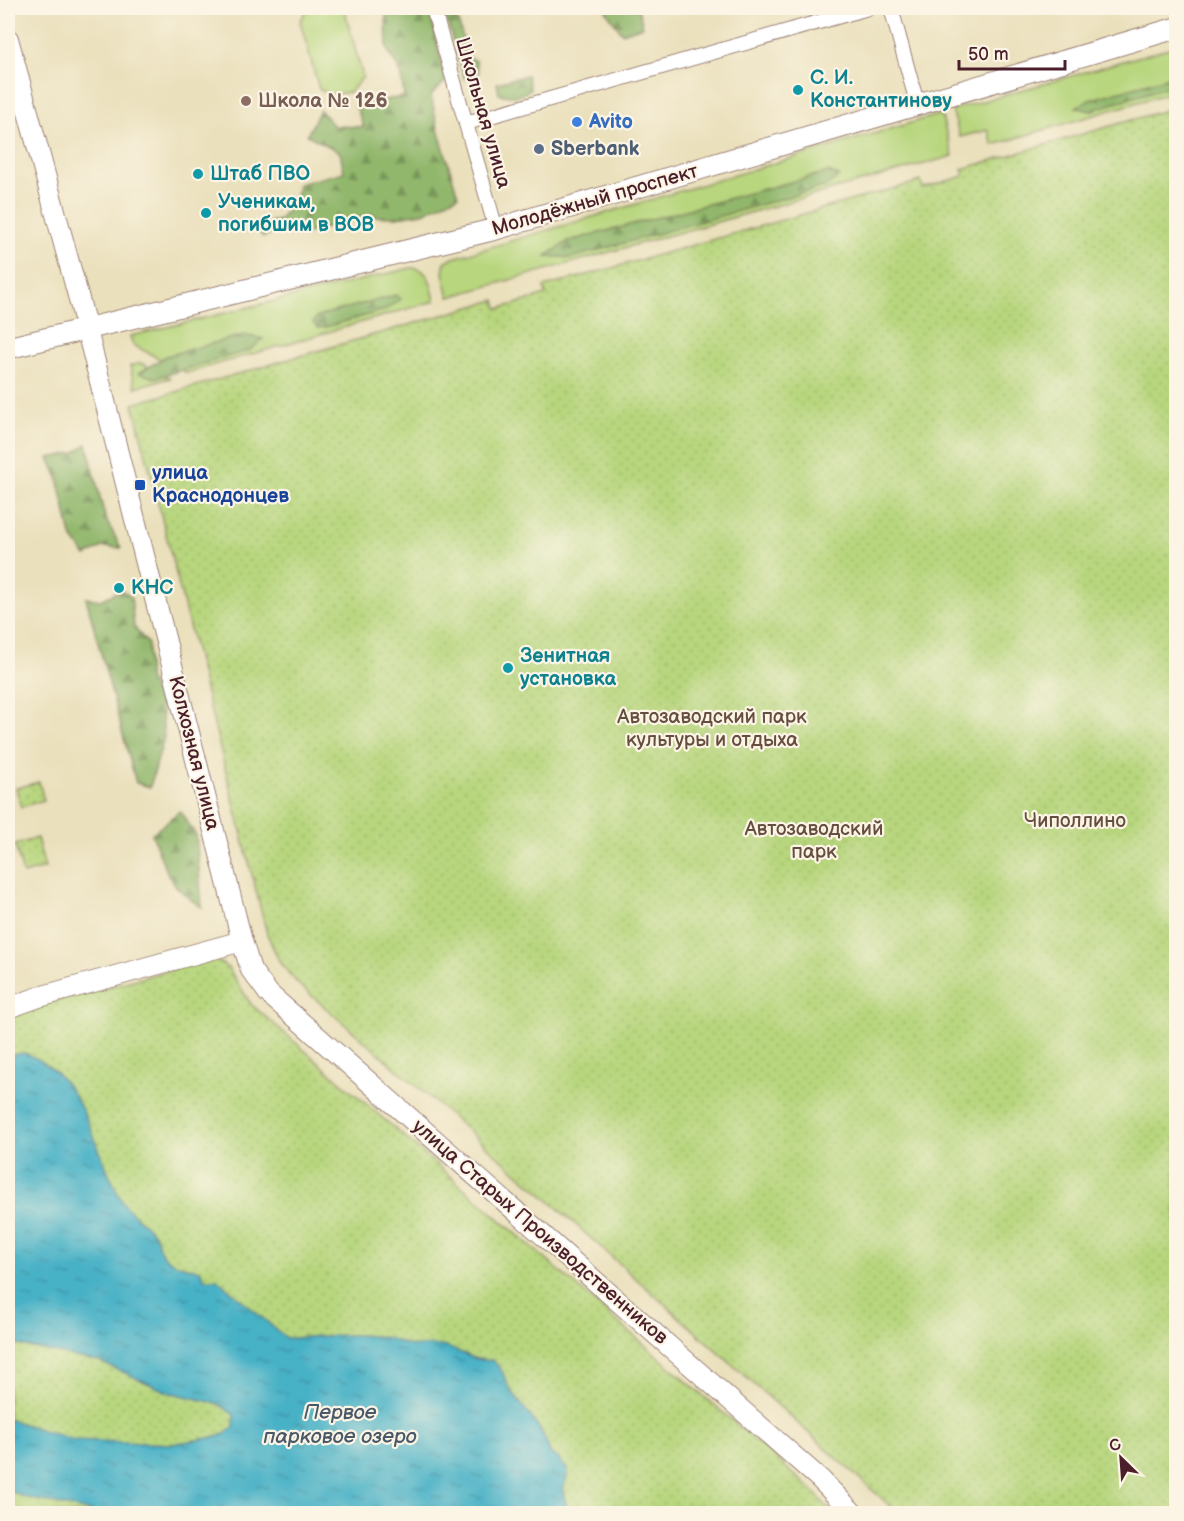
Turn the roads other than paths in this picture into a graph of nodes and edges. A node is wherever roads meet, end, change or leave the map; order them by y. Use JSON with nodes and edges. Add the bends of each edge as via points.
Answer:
{"nodes":[{"id":1,"x":433,"y":8,"type":"edge"},
{"id":2,"x":868,"y":8,"type":"edge"},
{"id":3,"x":891,"y":8,"type":"edge"},
{"id":4,"x":1176,"y":28,"type":"edge"},
{"id":5,"x":8,"y":39,"type":"edge"},
{"id":6,"x":916,"y":103,"type":"junction"},
{"id":7,"x":466,"y":123,"type":"junction"},
{"id":8,"x":496,"y":229,"type":"junction"},
{"id":9,"x":86,"y":328,"type":"junction"},
{"id":10,"x":8,"y":348,"type":"edge"},
{"id":11,"x":242,"y":941,"type":"junction"},
{"id":12,"x":8,"y":1008,"type":"edge"},
{"id":13,"x":854,"y":1514,"type":"edge"}],
"edges":[{"from":1,"to":7,"type":"street","name":"Школьная улица"},
{"from":2,"to":7,"type":"street"},
{"from":3,"to":6,"type":"street"},
{"from":4,"to":6,"type":"main road","name":"Молодёжный проспект"},
{"from":5,"to":9,"type":"main road"},
{"from":6,"to":8,"type":"main road","name":"Молодёжный проспект"},
{"from":7,"to":8,"type":"street","name":"Школьная улица"},
{"from":8,"to":9,"type":"main road","name":"Молодёжный проспект"},
{"from":9,"to":10,"type":"main road","name":"Молодёжный проспект"},
{"from":9,"to":11,"type":"main road","name":"Колхозная улица"},
{"from":11,"to":12,"type":"main road"},
{"from":11,"to":13,"type":"main road","name":"улица Старых Производственников","via":[[251,970],[269,994],[820,1479]]}]}
